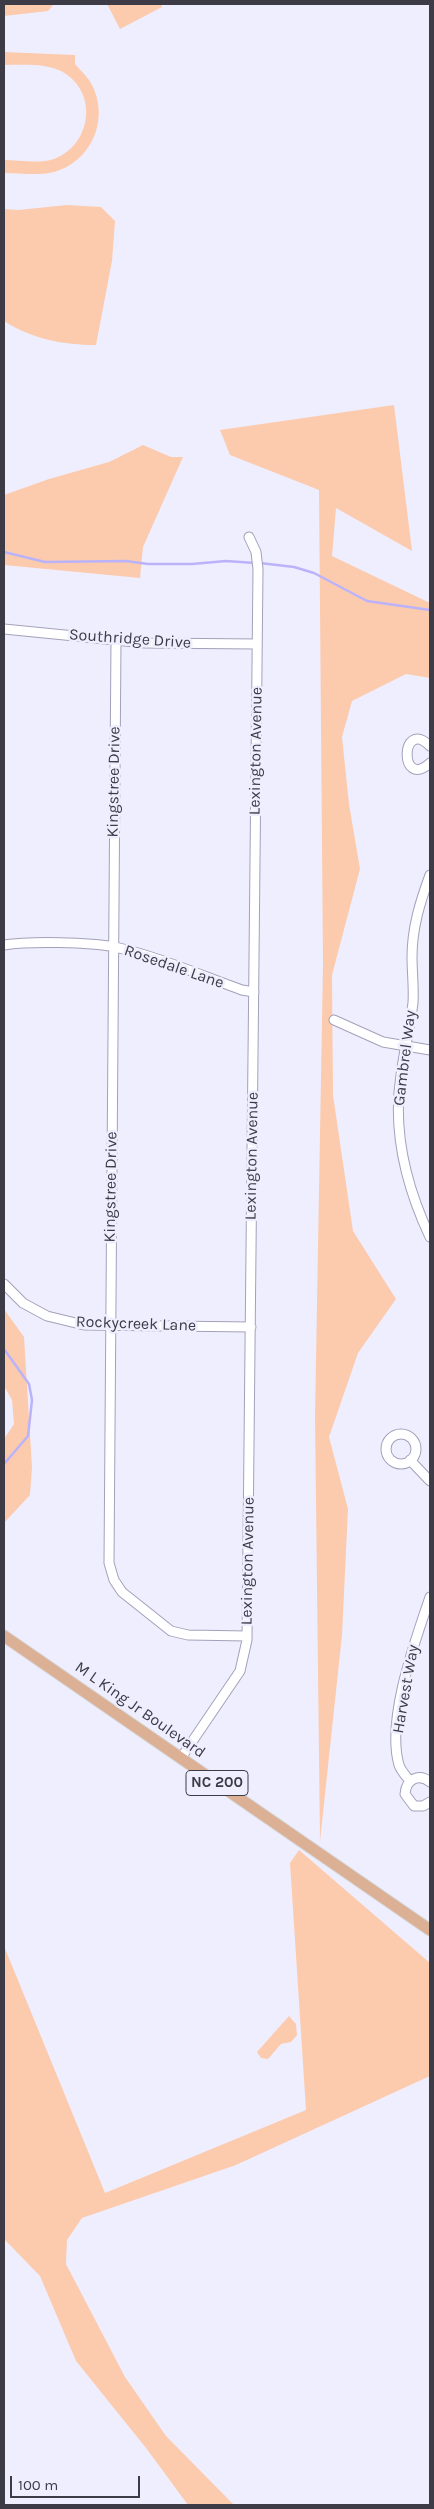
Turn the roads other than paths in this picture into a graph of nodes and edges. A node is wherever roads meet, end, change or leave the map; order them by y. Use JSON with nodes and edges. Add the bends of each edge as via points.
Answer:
{"nodes":[{"id":1,"x":249,"y":537,"type":"dead end"},
{"id":2,"x":4,"y":629,"type":"edge"},
{"id":3,"x":116,"y":640,"type":"junction"},
{"id":4,"x":257,"y":644,"type":"junction"},
{"id":5,"x":430,"y":746,"type":"edge"},
{"id":6,"x":430,"y":763,"type":"edge"},
{"id":7,"x":430,"y":876,"type":"edge"},
{"id":8,"x":4,"y":945,"type":"edge"},
{"id":9,"x":113,"y":947,"type":"junction"},
{"id":10,"x":254,"y":992,"type":"junction"},
{"id":11,"x":334,"y":1020,"type":"dead end"},
{"id":12,"x":407,"y":1046,"type":"junction"},
{"id":13,"x":430,"y":1050,"type":"edge"},
{"id":14,"x":430,"y":1237,"type":"edge"},
{"id":15,"x":4,"y":1284,"type":"edge"},
{"id":16,"x":109,"y":1325,"type":"junction"},
{"id":17,"x":250,"y":1327,"type":"junction"},
{"id":18,"x":410,"y":1460,"type":"dead end"},
{"id":19,"x":430,"y":1481,"type":"edge"},
{"id":20,"x":430,"y":1598,"type":"edge"},
{"id":21,"x":4,"y":1636,"type":"edge"},
{"id":22,"x":247,"y":1636,"type":"junction"},
{"id":23,"x":181,"y":1758,"type":"junction"},
{"id":24,"x":410,"y":1781,"type":"junction"},
{"id":25,"x":430,"y":1782,"type":"edge"},
{"id":26,"x":430,"y":1802,"type":"edge"},
{"id":27,"x":430,"y":1930,"type":"edge"}],
"edges":[{"from":1,"to":4,"type":"street","name":"Lexington Avenue","via":[[256,552],[258,569]]},
{"from":2,"to":3,"type":"street","name":"Southridge Drive"},
{"from":3,"to":4,"type":"street","name":"Southridge Drive"},
{"from":3,"to":9,"type":"street","name":"Kingstree Drive"},
{"from":4,"to":10,"type":"street","name":"Lexington Avenue"},
{"from":5,"to":6,"type":"street","via":[[416,741],[408,746],[406,754],[408,763],[415,768],[424,768]]},
{"from":7,"to":12,"type":"street","name":"Gambrel Way","via":[[416,919],[412,955],[413,1001]]},
{"from":8,"to":9,"type":"street","name":"Rosedale Lane"},
{"from":9,"to":10,"type":"street","name":"Rosedale Lane"},
{"from":9,"to":16,"type":"street","name":"Kingstree Drive"},
{"from":10,"to":17,"type":"street","name":"Lexington Avenue"},
{"from":11,"to":12,"type":"street","via":[[384,1042]]},
{"from":12,"to":13,"type":"street"},
{"from":12,"to":14,"type":"street","name":"Gambrel Way","via":[[400,1076],[398,1118],[403,1163],[414,1202]]},
{"from":15,"to":16,"type":"street","name":"Rockycreek Lane","via":[[23,1302],[48,1316],[84,1324]]},
{"from":16,"to":17,"type":"street","name":"Rockycreek Lane"},
{"from":16,"to":22,"type":"street","name":"Kingstree Drive","via":[[108,1549],[114,1580],[122,1592],[171,1630],[188,1635]]},
{"from":17,"to":22,"type":"street","name":"Lexington Avenue"},
{"from":18,"to":19,"type":"street"},
{"from":20,"to":24,"type":"street","name":"Harvest Way","via":[[416,1635],[397,1722],[396,1749],[400,1767]]},
{"from":21,"to":23,"type":"main road","name":"M L King Jr Boulevard","number":"NC 200"},
{"from":22,"to":23,"type":"street","name":"Lexington Avenue","via":[[240,1671]]},
{"from":23,"to":27,"type":"main road","name":"M L King Jr Boulevard","number":"NC 200"},
{"from":24,"to":25,"type":"street","via":[[419,1777]]},
{"from":24,"to":26,"type":"street","name":"Harvest Way","via":[[405,1789],[409,1803],[418,1807]]}]}
